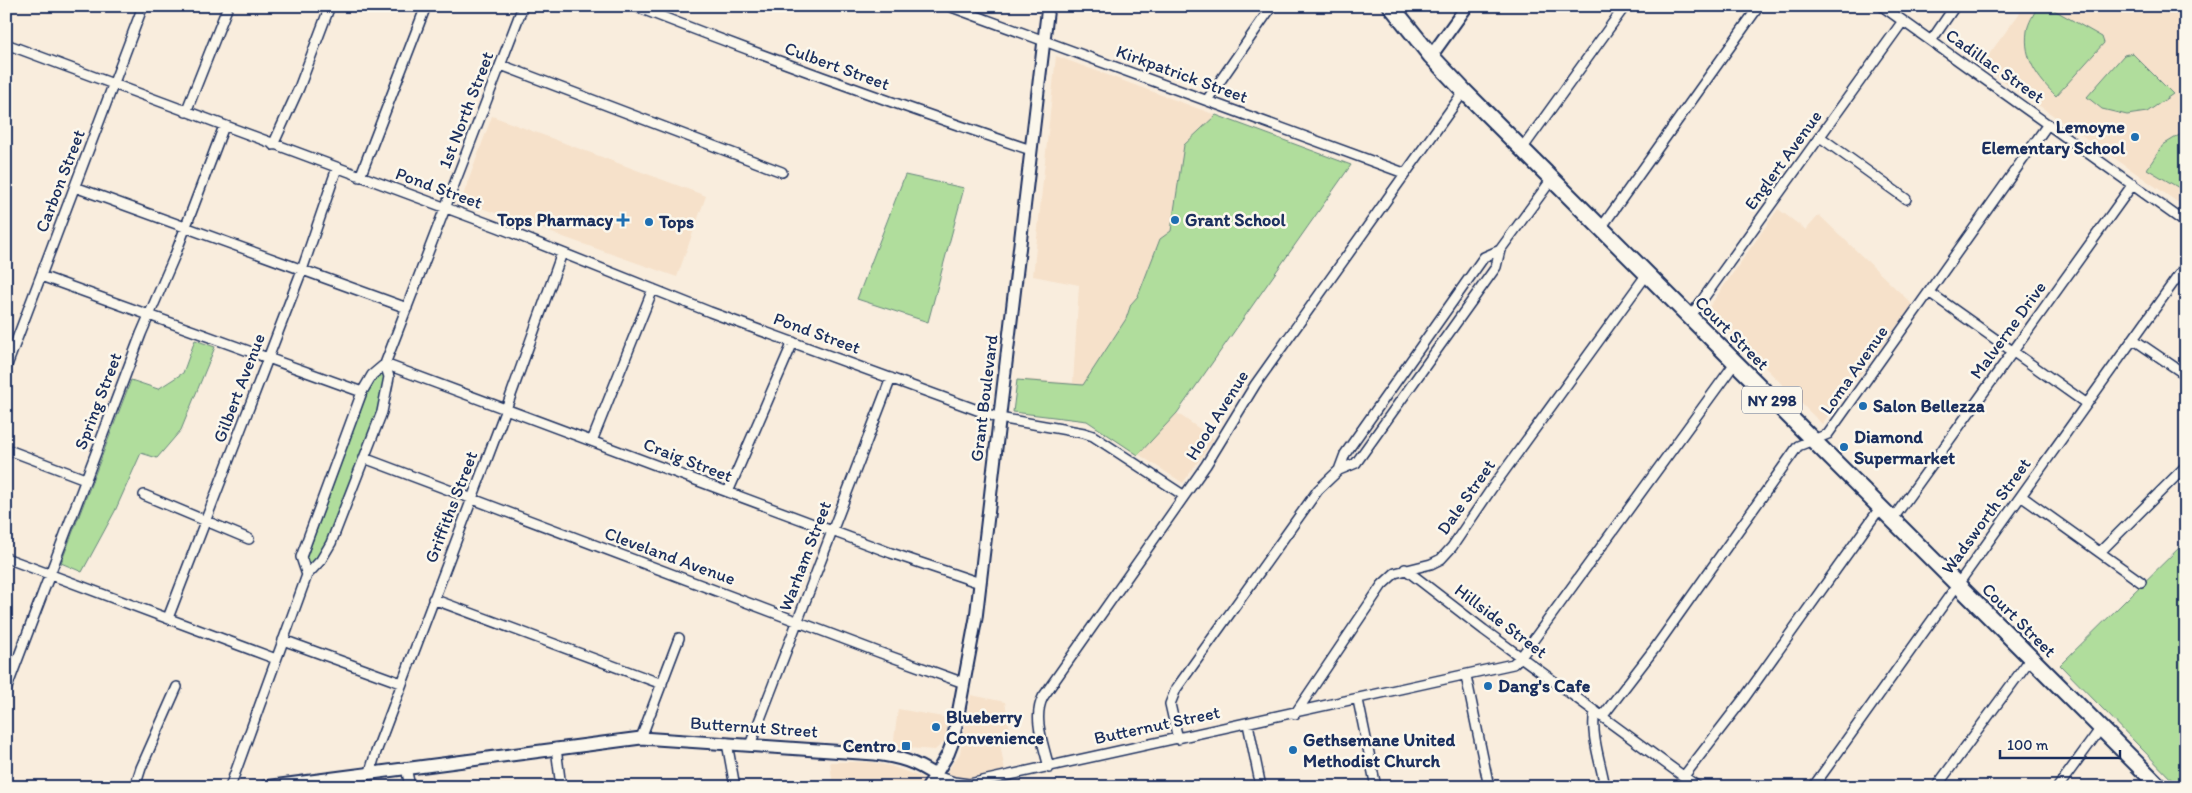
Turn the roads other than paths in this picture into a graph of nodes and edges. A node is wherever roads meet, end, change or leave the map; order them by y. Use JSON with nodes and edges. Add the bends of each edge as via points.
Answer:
{"nodes":[{"id":1,"x":143,"y":6,"type":"edge"},
{"id":2,"x":228,"y":6,"type":"edge"},
{"id":3,"x":330,"y":6,"type":"edge"},
{"id":4,"x":426,"y":6,"type":"edge"},
{"id":5,"x":523,"y":6,"type":"edge"},
{"id":6,"x":634,"y":6,"type":"edge"},
{"id":7,"x":949,"y":6,"type":"edge"},
{"id":8,"x":1048,"y":6,"type":"edge"},
{"id":9,"x":1272,"y":6,"type":"edge"},
{"id":10,"x":1391,"y":6,"type":"edge"},
{"id":11,"x":1467,"y":6,"type":"edge"},
{"id":12,"x":1625,"y":6,"type":"edge"},
{"id":13,"x":1759,"y":6,"type":"edge"},
{"id":14,"x":1882,"y":6,"type":"edge"},
{"id":15,"x":1955,"y":6,"type":"edge"},
{"id":16,"x":1903,"y":21,"type":"junction"},
{"id":17,"x":1044,"y":40,"type":"junction"},
{"id":18,"x":1931,"y":41,"type":"junction"},
{"id":19,"x":6,"y":44,"type":"edge"},
{"id":20,"x":1431,"y":56,"type":"junction"},
{"id":21,"x":501,"y":65,"type":"junction"},
{"id":22,"x":114,"y":86,"type":"junction"},
{"id":23,"x":1464,"y":91,"type":"junction"},
{"id":24,"x":1207,"y":100,"type":"junction"},
{"id":25,"x":186,"y":112,"type":"junction"},
{"id":26,"x":2048,"y":124,"type":"junction"},
{"id":27,"x":224,"y":126,"type":"junction"},
{"id":28,"x":1820,"y":137,"type":"junction"},
{"id":29,"x":274,"y":145,"type":"junction"},
{"id":30,"x":1522,"y":149,"type":"junction"},
{"id":31,"x":1031,"y":150,"type":"junction"},
{"id":32,"x":337,"y":168,"type":"junction"},
{"id":33,"x":782,"y":172,"type":"dead end"},
{"id":34,"x":1404,"y":173,"type":"junction"},
{"id":35,"x":360,"y":177,"type":"junction"},
{"id":36,"x":1552,"y":179,"type":"junction"},
{"id":37,"x":2133,"y":184,"type":"junction"},
{"id":38,"x":75,"y":187,"type":"junction"},
{"id":39,"x":1906,"y":199,"type":"dead end"},
{"id":40,"x":446,"y":208,"type":"junction"},
{"id":41,"x":2186,"y":223,"type":"edge"},
{"id":42,"x":186,"y":227,"type":"junction"},
{"id":43,"x":1601,"y":228,"type":"junction"},
{"id":44,"x":1500,"y":250,"type":"junction"},
{"id":45,"x":562,"y":253,"type":"junction"},
{"id":46,"x":2186,"y":265,"type":"edge"},
{"id":47,"x":302,"y":270,"type":"junction"},
{"id":48,"x":1647,"y":274,"type":"junction"},
{"id":49,"x":41,"y":276,"type":"junction"},
{"id":50,"x":653,"y":289,"type":"junction"},
{"id":51,"x":1929,"y":292,"type":"junction"},
{"id":52,"x":407,"y":308,"type":"junction"},
{"id":53,"x":149,"y":315,"type":"junction"},
{"id":54,"x":1690,"y":317,"type":"junction"},
{"id":55,"x":6,"y":338,"type":"edge"},
{"id":56,"x":2133,"y":339,"type":"junction"},
{"id":57,"x":16,"y":342,"type":"junction"},
{"id":58,"x":793,"y":342,"type":"junction"},
{"id":59,"x":2013,"y":352,"type":"junction"},
{"id":60,"x":268,"y":359,"type":"junction"},
{"id":61,"x":1735,"y":363,"type":"junction"},
{"id":62,"x":385,"y":364,"type":"junction"},
{"id":63,"x":6,"y":368,"type":"edge"},
{"id":64,"x":2186,"y":375,"type":"edge"},
{"id":65,"x":891,"y":378,"type":"junction"},
{"id":66,"x":362,"y":392,"type":"junction"},
{"id":67,"x":2087,"y":404,"type":"junction"},
{"id":68,"x":506,"y":409,"type":"junction"},
{"id":69,"x":999,"y":418,"type":"junction"},
{"id":70,"x":1812,"y":440,"type":"junction"},
{"id":71,"x":592,"y":441,"type":"junction"},
{"id":72,"x":6,"y":449,"type":"edge"},
{"id":73,"x":364,"y":458,"type":"junction"},
{"id":74,"x":2186,"y":466,"type":"edge"},
{"id":75,"x":1339,"y":470,"type":"junction"},
{"id":76,"x":85,"y":479,"type":"junction"},
{"id":77,"x":728,"y":492,"type":"junction"},
{"id":78,"x":144,"y":495,"type":"dead end"},
{"id":79,"x":1183,"y":496,"type":"junction"},
{"id":80,"x":2021,"y":496,"type":"junction"},
{"id":81,"x":471,"y":499,"type":"junction"},
{"id":82,"x":1880,"y":508,"type":"junction"},
{"id":83,"x":1892,"y":520,"type":"junction"},
{"id":84,"x":206,"y":521,"type":"junction"},
{"id":85,"x":832,"y":531,"type":"junction"},
{"id":86,"x":249,"y":539,"type":"dead end"},
{"id":87,"x":2100,"y":552,"type":"junction"},
{"id":88,"x":6,"y":558,"type":"edge"},
{"id":89,"x":1405,"y":569,"type":"junction"},
{"id":90,"x":50,"y":574,"type":"junction"},
{"id":91,"x":307,"y":575,"type":"junction"},
{"id":92,"x":2141,"y":582,"type":"dead end"},
{"id":93,"x":980,"y":583,"type":"junction"},
{"id":94,"x":1957,"y":585,"type":"junction"},
{"id":95,"x":433,"y":599,"type":"junction"},
{"id":96,"x":168,"y":618,"type":"junction"},
{"id":97,"x":797,"y":621,"type":"junction"},
{"id":98,"x":679,"y":638,"type":"dead end"},
{"id":99,"x":283,"y":640,"type":"junction"},
{"id":100,"x":1521,"y":657,"type":"junction"},
{"id":101,"x":2031,"y":658,"type":"junction"},
{"id":102,"x":276,"y":659,"type":"junction"},
{"id":103,"x":1466,"y":676,"type":"junction"},
{"id":104,"x":401,"y":683,"type":"junction"},
{"id":105,"x":964,"y":683,"type":"junction"},
{"id":106,"x":662,"y":684,"type":"junction"},
{"id":107,"x":176,"y":687,"type":"dead end"},
{"id":108,"x":6,"y":690,"type":"edge"},
{"id":109,"x":1358,"y":700,"type":"junction"},
{"id":110,"x":1295,"y":714,"type":"junction"},
{"id":111,"x":1599,"y":714,"type":"junction"},
{"id":112,"x":1248,"y":724,"type":"junction"},
{"id":113,"x":2101,"y":728,"type":"junction"},
{"id":114,"x":641,"y":738,"type":"junction"},
{"id":115,"x":1178,"y":739,"type":"junction"},
{"id":116,"x":727,"y":743,"type":"junction"},
{"id":117,"x":750,"y":745,"type":"junction"},
{"id":118,"x":556,"y":748,"type":"junction"},
{"id":119,"x":406,"y":767,"type":"junction"},
{"id":120,"x":1049,"y":768,"type":"junction"},
{"id":121,"x":370,"y":772,"type":"junction"},
{"id":122,"x":936,"y":776,"type":"junction"},
{"id":123,"x":1684,"y":776,"type":"junction"},
{"id":124,"x":135,"y":787,"type":"edge"},
{"id":125,"x":230,"y":787,"type":"edge"},
{"id":126,"x":264,"y":787,"type":"edge"},
{"id":127,"x":410,"y":787,"type":"edge"},
{"id":128,"x":560,"y":787,"type":"edge"},
{"id":129,"x":735,"y":787,"type":"edge"},
{"id":130,"x":928,"y":787,"type":"edge"},
{"id":131,"x":1261,"y":787,"type":"edge"},
{"id":132,"x":1376,"y":787,"type":"edge"},
{"id":133,"x":1489,"y":787,"type":"edge"},
{"id":134,"x":1605,"y":787,"type":"edge"},
{"id":135,"x":1698,"y":787,"type":"edge"},
{"id":136,"x":1813,"y":787,"type":"edge"},
{"id":137,"x":1936,"y":787,"type":"edge"},
{"id":138,"x":2058,"y":787,"type":"edge"},
{"id":139,"x":2160,"y":787,"type":"edge"}],
"edges":[{"from":1,"to":22,"type":"street","name":"Carbon Street"},
{"from":2,"to":25,"type":"street"},
{"from":3,"to":29,"type":"street"},
{"from":4,"to":35,"type":"street"},
{"from":5,"to":21,"type":"street","name":"1st North Street"},
{"from":6,"to":31,"type":"street","name":"Culbert Street","via":[[831,81]]},
{"from":7,"to":17,"type":"street","name":"Kirkpatrick Street"},
{"from":8,"to":17,"type":"street","name":"Grant Boulevard"},
{"from":9,"to":24,"type":"street"},
{"from":10,"to":20,"type":"main road","name":"Court Street","number":"NY 298"},
{"from":11,"to":20,"type":"street"},
{"from":12,"to":30,"type":"street"},
{"from":13,"to":43,"type":"street"},
{"from":14,"to":16,"type":"street","name":"Cadillac Street"},
{"from":15,"to":18,"type":"street"},
{"from":16,"to":18,"type":"street","name":"Cadillac Street"},
{"from":16,"to":28,"type":"street","name":"Englert Avenue"},
{"from":17,"to":24,"type":"street","name":"Kirkpatrick Street"},
{"from":17,"to":31,"type":"street","name":"Grant Boulevard"},
{"from":18,"to":26,"type":"street","name":"Cadillac Street"},
{"from":19,"to":22,"type":"street","name":"Pond Street"},
{"from":20,"to":23,"type":"main road","name":"Court Street","number":"NY 298"},
{"from":21,"to":33,"type":"street"},
{"from":21,"to":40,"type":"street","name":"1st North Street"},
{"from":22,"to":25,"type":"street","name":"Pond Street"},
{"from":22,"to":38,"type":"street","name":"Carbon Street"},
{"from":23,"to":30,"type":"main road","name":"Court Street","number":"NY 298"},
{"from":23,"to":34,"type":"street","name":"Hood Avenue"},
{"from":24,"to":34,"type":"street","name":"Kirkpatrick Street"},
{"from":25,"to":27,"type":"street","name":"Pond Street"},
{"from":26,"to":37,"type":"street","name":"Cadillac Street"},
{"from":26,"to":51,"type":"street","name":"Loma Avenue"},
{"from":27,"to":29,"type":"street","name":"Pond Street"},
{"from":27,"to":42,"type":"street","name":"Spring Street"},
{"from":28,"to":39,"type":"street"},
{"from":28,"to":54,"type":"street","name":"Englert Avenue"},
{"from":29,"to":32,"type":"street","name":"Pond Street"},
{"from":30,"to":36,"type":"main road","name":"Court Street","number":"NY 298"},
{"from":31,"to":69,"type":"street","name":"Grant Boulevard"},
{"from":32,"to":35,"type":"street","name":"Pond Street"},
{"from":32,"to":47,"type":"street","name":"Gilbert Avenue"},
{"from":34,"to":79,"type":"street","name":"Hood Avenue","via":[[1254,385],[1222,441]]},
{"from":35,"to":40,"type":"street","name":"Pond Street"},
{"from":36,"to":43,"type":"main road","name":"Court Street","number":"NY 298"},
{"from":36,"to":44,"type":"street"},
{"from":37,"to":41,"type":"street","name":"Cadillac Street"},
{"from":37,"to":59,"type":"street","name":"Malverne Drive"},
{"from":38,"to":42,"type":"street"},
{"from":38,"to":49,"type":"street","name":"Carbon Street"},
{"from":40,"to":45,"type":"street","name":"Pond Street"},
{"from":40,"to":52,"type":"street","name":"1st North Street"},
{"from":42,"to":47,"type":"street"},
{"from":42,"to":53,"type":"street","name":"Spring Street"},
{"from":43,"to":48,"type":"main road","name":"Court Street","number":"NY 298"},
{"from":44,"to":75,"type":"street","via":[[1484,257],[1344,454]]},
{"from":44,"to":75,"type":"street","via":[[1496,267],[1356,463]]},
{"from":45,"to":50,"type":"street","name":"Pond Street"},
{"from":45,"to":68,"type":"street","name":"Griffiths Street"},
{"from":46,"to":56,"type":"street","name":"Wadsworth Street"},
{"from":47,"to":52,"type":"street"},
{"from":47,"to":60,"type":"street","name":"Gilbert Avenue"},
{"from":48,"to":54,"type":"main road","name":"Court Street","number":"NY 298"},
{"from":48,"to":89,"type":"street","name":"Dale Street","via":[[1452,547],[1436,562]]},
{"from":49,"to":53,"type":"street"},
{"from":49,"to":57,"type":"street","name":"Carbon Street"},
{"from":50,"to":58,"type":"street","name":"Pond Street"},
{"from":50,"to":71,"type":"street"},
{"from":51,"to":59,"type":"street"},
{"from":51,"to":70,"type":"street","name":"Loma Avenue","via":[[1828,434]]},
{"from":52,"to":62,"type":"street","name":"1st North Street"},
{"from":53,"to":60,"type":"street"},
{"from":53,"to":76,"type":"street","name":"Spring Street"},
{"from":54,"to":61,"type":"main road","name":"Court Street","number":"NY 298"},
{"from":55,"to":57,"type":"street"},
{"from":56,"to":64,"type":"street"},
{"from":56,"to":67,"type":"street","name":"Wadsworth Street"},
{"from":57,"to":63,"type":"street","name":"Carbon Street"},
{"from":58,"to":65,"type":"street","name":"Pond Street"},
{"from":58,"to":77,"type":"street"},
{"from":59,"to":67,"type":"street"},
{"from":59,"to":83,"type":"street","name":"Malverne Drive"},
{"from":60,"to":66,"type":"street"},
{"from":60,"to":84,"type":"street","name":"Gilbert Avenue"},
{"from":61,"to":70,"type":"main road","name":"Court Street","number":"NY 298"},
{"from":61,"to":100,"type":"street"},
{"from":62,"to":66,"type":"street","name":"1st North Street","via":[[372,375]]},
{"from":62,"to":68,"type":"street","name":"Craig Street"},
{"from":62,"to":73,"type":"street","name":"1st North Street","via":[[389,377],[386,396]]},
{"from":65,"to":69,"type":"street","name":"Pond Street"},
{"from":65,"to":85,"type":"street","name":"Warham Street"},
{"from":66,"to":91,"type":"street","name":"1st North Street","via":[[301,557]]},
{"from":67,"to":80,"type":"street","name":"Wadsworth Street"},
{"from":68,"to":71,"type":"street","name":"Craig Street"},
{"from":68,"to":81,"type":"street","name":"Griffiths Street"},
{"from":69,"to":79,"type":"street","name":"Pond Street","via":[[1093,436]]},
{"from":69,"to":93,"type":"street","name":"Grant Boulevard"},
{"from":70,"to":82,"type":"main road","name":"Court Street","number":"NY 298"},
{"from":70,"to":111,"type":"street","name":"Loma Avenue","via":[[1798,446],[1655,648]]},
{"from":71,"to":77,"type":"street","name":"Craig Street"},
{"from":72,"to":76,"type":"street"},
{"from":73,"to":81,"type":"street","name":"Cleveland Avenue"},
{"from":73,"to":91,"type":"street","name":"1st North Street","via":[[330,543],[321,560]]},
{"from":74,"to":87,"type":"street"},
{"from":75,"to":115,"type":"street","via":[[1318,490],[1176,689],[1170,704]]},
{"from":76,"to":90,"type":"street","name":"Spring Street"},
{"from":77,"to":85,"type":"street","name":"Craig Street"},
{"from":78,"to":84,"type":"street"},
{"from":79,"to":120,"type":"street","name":"Hood Avenue","via":[[1037,707]]},
{"from":80,"to":87,"type":"street"},
{"from":80,"to":94,"type":"street","name":"Wadsworth Street"},
{"from":81,"to":95,"type":"street","name":"Griffiths Street"},
{"from":81,"to":97,"type":"street","name":"Cleveland Avenue"},
{"from":82,"to":83,"type":"main road","name":"Court Street","number":"NY 298"},
{"from":82,"to":123,"type":"street","via":[[1745,697]]},
{"from":83,"to":94,"type":"main road","name":"Court Street","number":"NY 298"},
{"from":84,"to":86,"type":"street"},
{"from":84,"to":96,"type":"street","name":"Gilbert Avenue"},
{"from":85,"to":93,"type":"street","name":"Craig Street"},
{"from":85,"to":97,"type":"street","name":"Warham Street"},
{"from":87,"to":92,"type":"street"},
{"from":88,"to":90,"type":"street"},
{"from":89,"to":100,"type":"street","name":"Hillside Street"},
{"from":89,"to":110,"type":"street","name":"Dale Street","via":[[1382,585]]},
{"from":90,"to":96,"type":"street"},
{"from":90,"to":108,"type":"street","name":"Spring Street"},
{"from":91,"to":99,"type":"street","name":"1st North Street"},
{"from":93,"to":105,"type":"street","name":"Grant Boulevard"},
{"from":94,"to":101,"type":"main road","name":"Court Street","number":"NY 298"},
{"from":94,"to":136,"type":"street","name":"Wadsworth Street"},
{"from":95,"to":104,"type":"street","name":"Griffiths Street"},
{"from":95,"to":106,"type":"street"},
{"from":96,"to":102,"type":"street"},
{"from":97,"to":105,"type":"street","name":"Cleveland Avenue"},
{"from":97,"to":117,"type":"street","name":"Warham Street"},
{"from":98,"to":106,"type":"street"},
{"from":99,"to":102,"type":"street","name":"1st North Street"},
{"from":99,"to":104,"type":"street"},
{"from":100,"to":103,"type":"street","name":"Butternut Street","via":[[1507,667]]},
{"from":100,"to":111,"type":"street","name":"Hillside Street"},
{"from":101,"to":113,"type":"main road","name":"Court Street","number":"NY 298"},
{"from":101,"to":137,"type":"street"},
{"from":102,"to":125,"type":"street","name":"1st North Street"},
{"from":103,"to":109,"type":"street","name":"Butternut Street"},
{"from":103,"to":133,"type":"street"},
{"from":104,"to":121,"type":"street","name":"Griffiths Street"},
{"from":105,"to":122,"type":"street","name":"Grant Boulevard","via":[[953,741]]},
{"from":106,"to":114,"type":"street"},
{"from":107,"to":124,"type":"street"},
{"from":109,"to":110,"type":"street","name":"Butternut Street"},
{"from":109,"to":132,"type":"street"},
{"from":110,"to":112,"type":"street","name":"Butternut Street"},
{"from":111,"to":123,"type":"street","name":"Hillside Street"},
{"from":111,"to":134,"type":"street","via":[[1594,720],[1595,733]]},
{"from":112,"to":115,"type":"street","name":"Butternut Street"},
{"from":112,"to":131,"type":"street"},
{"from":113,"to":138,"type":"street"},
{"from":113,"to":139,"type":"main road","name":"Court Street","number":"NY 298"},
{"from":114,"to":116,"type":"street","name":"Butternut Street"},
{"from":114,"to":118,"type":"street","name":"Butternut Street"},
{"from":115,"to":120,"type":"street","name":"Butternut Street"},
{"from":116,"to":117,"type":"street","name":"Butternut Street"},
{"from":116,"to":129,"type":"street"},
{"from":117,"to":122,"type":"street","name":"Butternut Street","via":[[889,756],[918,764]]},
{"from":118,"to":119,"type":"street","name":"Butternut Street"},
{"from":118,"to":128,"type":"street"},
{"from":119,"to":121,"type":"street","name":"Butternut Street"},
{"from":119,"to":127,"type":"street"},
{"from":120,"to":122,"type":"street","name":"Butternut Street","via":[[969,784]]},
{"from":121,"to":126,"type":"street","name":"Butternut Street"},
{"from":122,"to":130,"type":"street","name":"Grant Boulevard"},
{"from":123,"to":135,"type":"street","name":"Hillside Street"}]}
